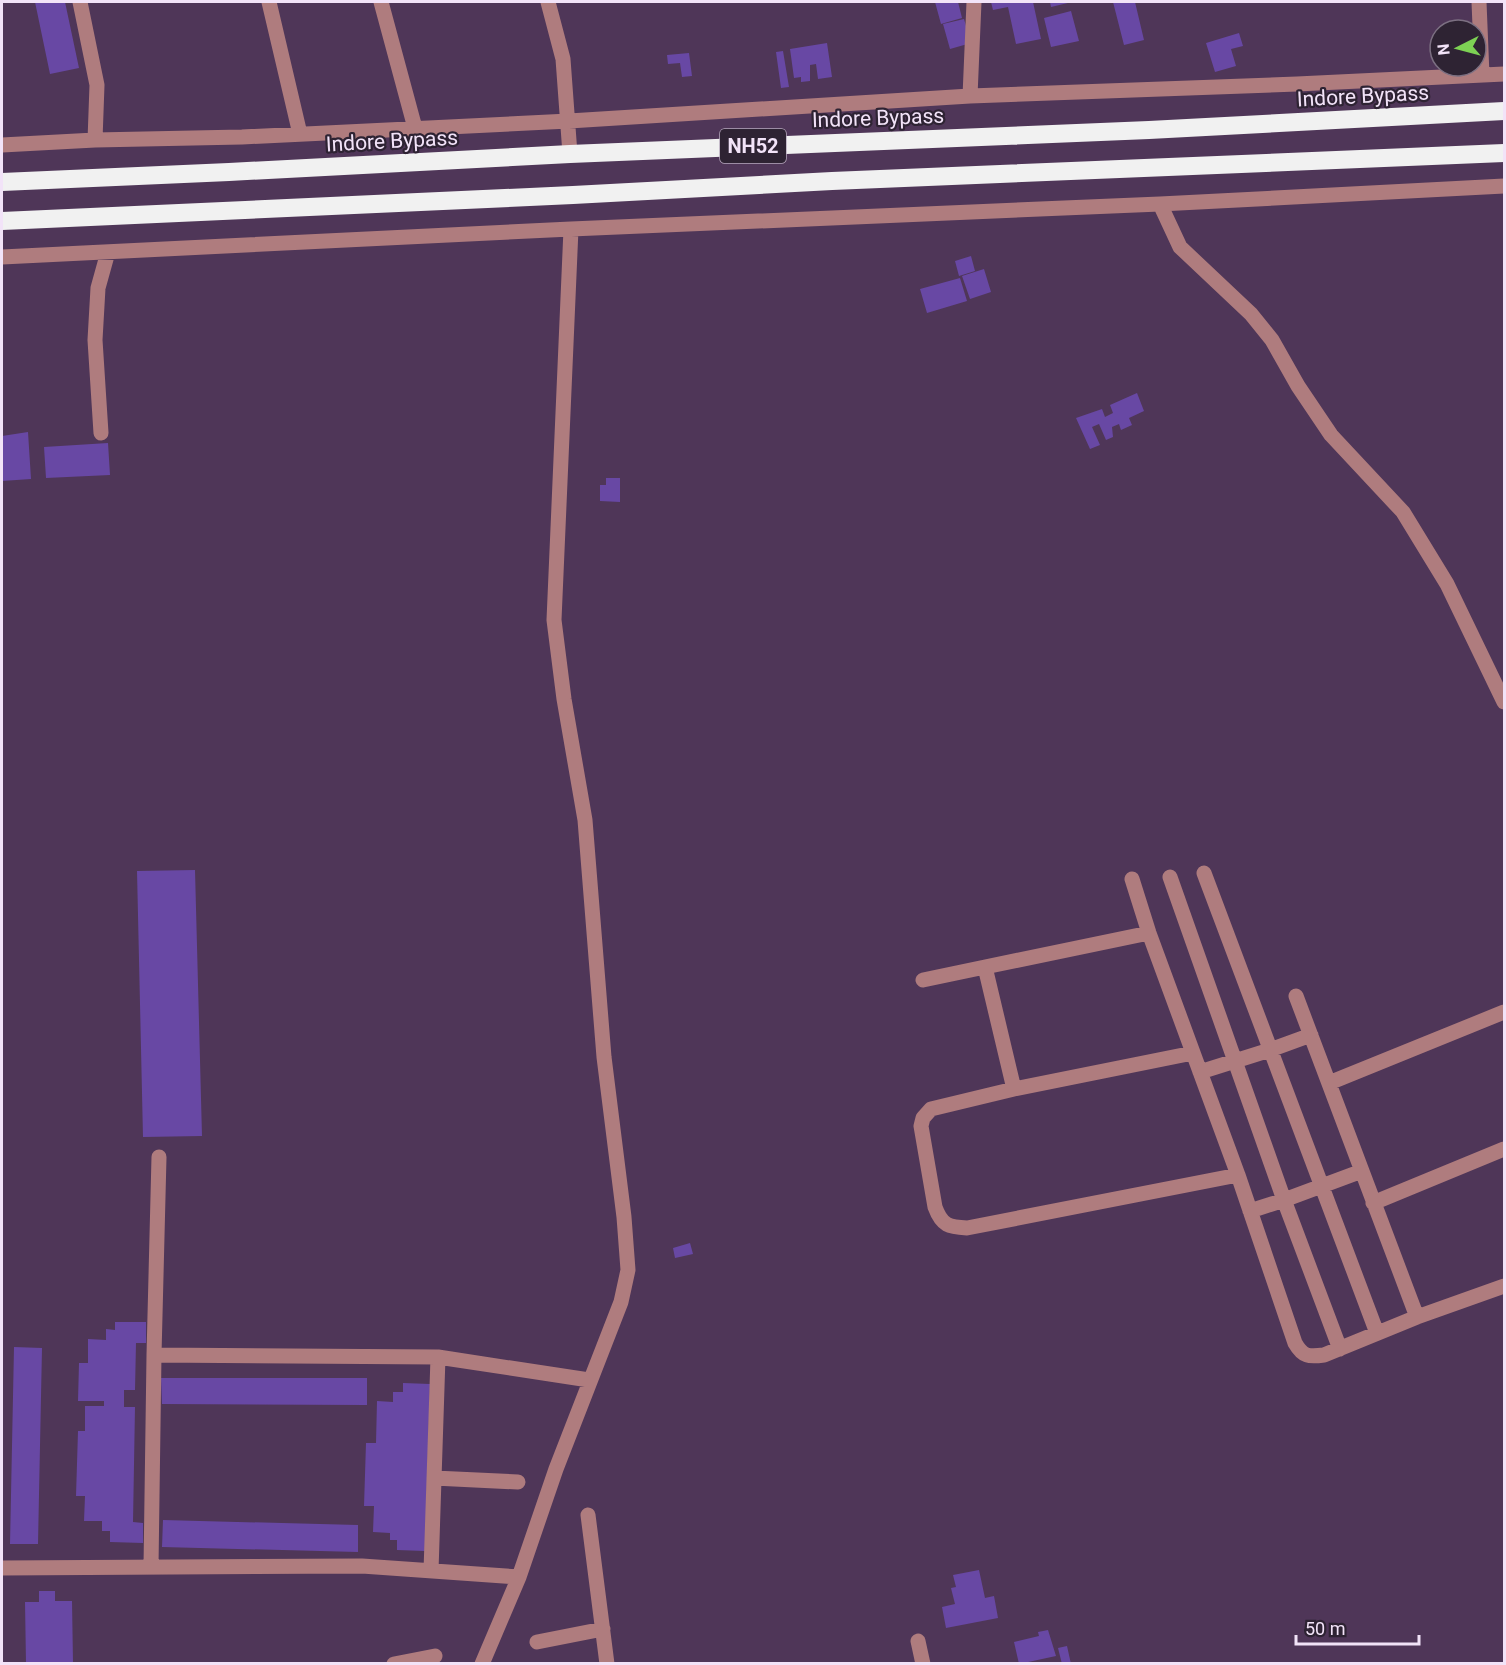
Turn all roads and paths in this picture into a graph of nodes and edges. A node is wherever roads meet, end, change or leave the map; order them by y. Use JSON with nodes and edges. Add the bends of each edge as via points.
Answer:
{"nodes":[{"id":1,"x":80,"y":2,"type":"edge"},
{"id":2,"x":268,"y":2,"type":"edge"},
{"id":3,"x":381,"y":2,"type":"edge"},
{"id":4,"x":548,"y":2,"type":"edge"},
{"id":5,"x":974,"y":2,"type":"edge"},
{"id":6,"x":1479,"y":2,"type":"edge"},
{"id":7,"x":1480,"y":18,"type":"edge"},
{"id":8,"x":1504,"y":74,"type":"edge"},
{"id":9,"x":1488,"y":75,"type":"edge"},
{"id":10,"x":1428,"y":78,"type":"edge"},
{"id":11,"x":970,"y":96,"type":"junction"},
{"id":12,"x":1504,"y":111,"type":"edge"},
{"id":13,"x":568,"y":121,"type":"junction"},
{"id":14,"x":415,"y":128,"type":"junction"},
{"id":15,"x":300,"y":134,"type":"junction"},
{"id":16,"x":95,"y":140,"type":"junction"},
{"id":17,"x":2,"y":145,"type":"edge"},
{"id":18,"x":1504,"y":153,"type":"edge"},
{"id":19,"x":570,"y":154,"type":"junction"},
{"id":20,"x":2,"y":182,"type":"edge"},
{"id":21,"x":1504,"y":186,"type":"edge"},
{"id":22,"x":1160,"y":204,"type":"junction"},
{"id":23,"x":2,"y":221,"type":"edge"},
{"id":24,"x":571,"y":229,"type":"junction"},
{"id":25,"x":108,"y":252,"type":"junction"},
{"id":26,"x":2,"y":257,"type":"edge"},
{"id":27,"x":101,"y":433,"type":"dead end"},
{"id":28,"x":1504,"y":702,"type":"edge"},
{"id":29,"x":1204,"y":873,"type":"dead end"},
{"id":30,"x":1170,"y":877,"type":"dead end"},
{"id":31,"x":1132,"y":879,"type":"dead end"},
{"id":32,"x":1149,"y":933,"type":"junction"},
{"id":33,"x":985,"y":967,"type":"junction"},
{"id":34,"x":923,"y":980,"type":"dead end"},
{"id":35,"x":1296,"y":996,"type":"dead end"},
{"id":36,"x":1504,"y":1011,"type":"edge"},
{"id":37,"x":1311,"y":1035,"type":"junction"},
{"id":38,"x":1270,"y":1050,"type":"junction"},
{"id":39,"x":1193,"y":1053,"type":"junction"},
{"id":40,"x":1235,"y":1062,"type":"junction"},
{"id":41,"x":1200,"y":1072,"type":"junction"},
{"id":42,"x":1329,"y":1083,"type":"junction"},
{"id":43,"x":1014,"y":1089,"type":"junction"},
{"id":44,"x":1504,"y":1149,"type":"edge"},
{"id":45,"x":159,"y":1157,"type":"dead end"},
{"id":46,"x":1362,"y":1172,"type":"junction"},
{"id":47,"x":1238,"y":1175,"type":"junction"},
{"id":48,"x":1321,"y":1185,"type":"junction"},
{"id":49,"x":1284,"y":1200,"type":"junction"},
{"id":50,"x":1373,"y":1203,"type":"junction"},
{"id":51,"x":1250,"y":1211,"type":"junction"},
{"id":52,"x":1504,"y":1286,"type":"edge"},
{"id":53,"x":1417,"y":1317,"type":"junction"},
{"id":54,"x":1377,"y":1333,"type":"junction"},
{"id":55,"x":1340,"y":1349,"type":"junction"},
{"id":56,"x":154,"y":1355,"type":"junction"},
{"id":57,"x":438,"y":1357,"type":"junction"},
{"id":58,"x":589,"y":1380,"type":"junction"},
{"id":59,"x":435,"y":1478,"type":"junction"},
{"id":60,"x":518,"y":1482,"type":"dead end"},
{"id":61,"x":588,"y":1515,"type":"dead end"},
{"id":62,"x":151,"y":1567,"type":"junction"},
{"id":63,"x":2,"y":1568,"type":"edge"},
{"id":64,"x":431,"y":1571,"type":"junction"},
{"id":65,"x":519,"y":1577,"type":"junction"},
{"id":66,"x":603,"y":1629,"type":"junction"},
{"id":67,"x":918,"y":1641,"type":"dead end"},
{"id":68,"x":537,"y":1642,"type":"dead end"},
{"id":69,"x":435,"y":1656,"type":"dead end"},
{"id":70,"x":394,"y":1664,"type":"edge"},
{"id":71,"x":482,"y":1664,"type":"edge"},
{"id":72,"x":607,"y":1664,"type":"edge"},
{"id":73,"x":923,"y":1664,"type":"edge"}],
"edges":[{"from":1,"to":16,"type":"street","via":[[97,85]]},
{"from":2,"to":15,"type":"street"},
{"from":3,"to":14,"type":"street"},
{"from":4,"to":13,"type":"street","via":[[563,59]]},
{"from":5,"to":11,"type":"street"},
{"from":6,"to":7,"type":"street"},
{"from":8,"to":9,"type":"street"},
{"from":10,"to":11,"type":"street"},
{"from":11,"to":13,"type":"street"},
{"from":12,"to":19,"type":"highway","name":"Indore Bypass","number":"NH52"},
{"from":13,"to":14,"type":"street"},
{"from":13,"to":19,"type":"street"},
{"from":14,"to":15,"type":"street"},
{"from":15,"to":16,"type":"street"},
{"from":16,"to":17,"type":"street"},
{"from":18,"to":23,"type":"highway","number":"NH52"},
{"from":19,"to":20,"type":"highway","name":"Indore Bypass","number":"NH52"},
{"from":21,"to":22,"type":"street"},
{"from":22,"to":24,"type":"street"},
{"from":22,"to":28,"type":"street","via":[[1180,247],[1251,314],[1272,340],[1331,435],[1403,512],[1448,584]]},
{"from":24,"to":25,"type":"street"},
{"from":24,"to":58,"type":"street","via":[[554,620],[585,820],[604,1057],[628,1270],[621,1302]]},
{"from":25,"to":26,"type":"street"},
{"from":25,"to":27,"type":"street","via":[[98,288],[95,340]]},
{"from":29,"to":38,"type":"street"},
{"from":30,"to":40,"type":"street"},
{"from":31,"to":32,"type":"street"},
{"from":32,"to":33,"type":"street"},
{"from":32,"to":39,"type":"street"},
{"from":33,"to":34,"type":"street"},
{"from":33,"to":43,"type":"street"},
{"from":35,"to":37,"type":"street"},
{"from":36,"to":42,"type":"street"},
{"from":37,"to":38,"type":"street"},
{"from":37,"to":42,"type":"street"},
{"from":38,"to":40,"type":"street"},
{"from":38,"to":48,"type":"street"},
{"from":39,"to":41,"type":"street"},
{"from":39,"to":43,"type":"street"},
{"from":40,"to":41,"type":"street"},
{"from":40,"to":49,"type":"street"},
{"from":41,"to":47,"type":"street"},
{"from":42,"to":46,"type":"street"},
{"from":43,"to":47,"type":"street","via":[[935,1107],[923,1118],[921,1126],[935,1208],[939,1219],[951,1227],[967,1228]]},
{"from":44,"to":50,"type":"street"},
{"from":45,"to":56,"type":"street"},
{"from":46,"to":48,"type":"street"},
{"from":46,"to":50,"type":"street"},
{"from":47,"to":51,"type":"street"},
{"from":48,"to":49,"type":"street"},
{"from":48,"to":54,"type":"street"},
{"from":49,"to":51,"type":"street"},
{"from":49,"to":55,"type":"street"},
{"from":50,"to":53,"type":"street"},
{"from":51,"to":55,"type":"street","via":[[1301,1353],[1310,1357]]},
{"from":52,"to":53,"type":"street"},
{"from":53,"to":54,"type":"street"},
{"from":54,"to":55,"type":"street"},
{"from":56,"to":57,"type":"street"},
{"from":56,"to":62,"type":"street"},
{"from":57,"to":58,"type":"street"},
{"from":57,"to":59,"type":"street"},
{"from":58,"to":65,"type":"street"},
{"from":59,"to":60,"type":"street"},
{"from":59,"to":64,"type":"street"},
{"from":61,"to":66,"type":"street"},
{"from":62,"to":63,"type":"street"},
{"from":62,"to":64,"type":"street","via":[[362,1566]]},
{"from":64,"to":65,"type":"street"},
{"from":65,"to":71,"type":"street"},
{"from":66,"to":68,"type":"street"},
{"from":66,"to":72,"type":"street"},
{"from":67,"to":73,"type":"street"},
{"from":69,"to":70,"type":"street"}]}
